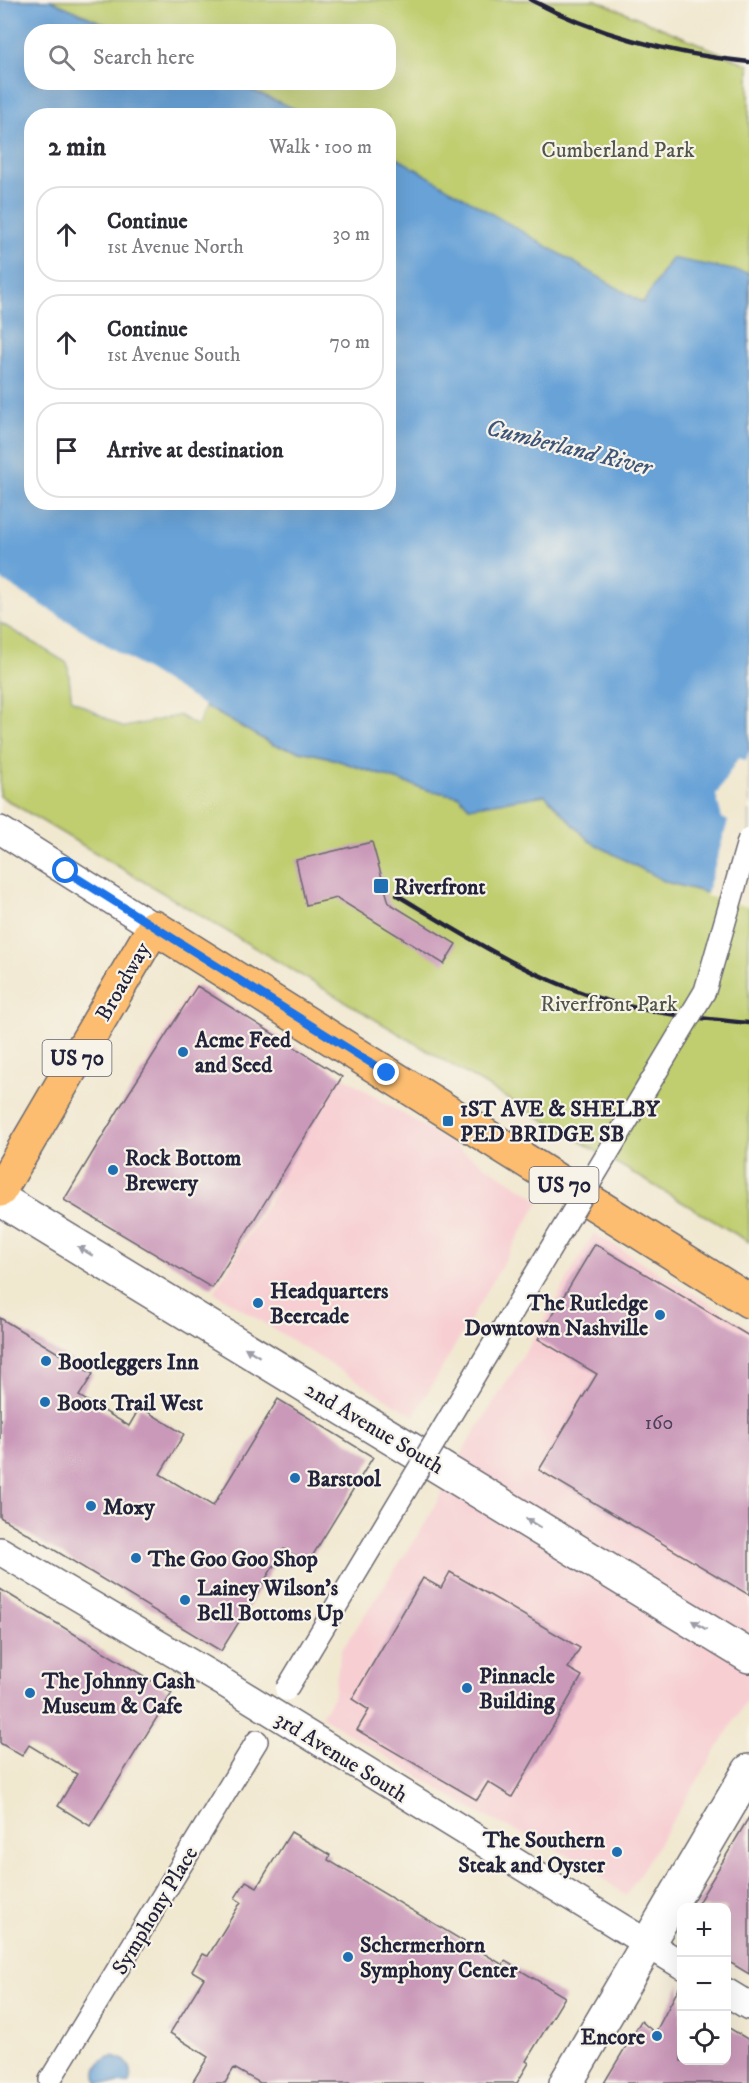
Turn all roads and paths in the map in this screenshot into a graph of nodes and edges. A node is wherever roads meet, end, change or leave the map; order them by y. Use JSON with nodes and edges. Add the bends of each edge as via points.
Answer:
{"nodes":[{"id":1,"x":0,"y":830,"type":"edge"},
{"id":2,"x":749,"y":838,"type":"edge"},
{"id":3,"x":154,"y":927,"type":"junction"},
{"id":4,"x":0,"y":1190,"type":"edge"},
{"id":5,"x":0,"y":1199,"type":"edge"},
{"id":6,"x":749,"y":1301,"type":"edge"},
{"id":7,"x":0,"y":1551,"type":"edge"},
{"id":8,"x":749,"y":1656,"type":"edge"},
{"id":9,"x":286,"y":1690,"type":"dead end"},
{"id":10,"x":257,"y":1741,"type":"dead end"},
{"id":11,"x":749,"y":1771,"type":"edge"},
{"id":12,"x":648,"y":1944,"type":"junction"},
{"id":13,"x":677,"y":1962,"type":"edge"},
{"id":14,"x":731,"y":1995,"type":"edge"},
{"id":15,"x":749,"y":2006,"type":"edge"},
{"id":16,"x":50,"y":2080,"type":"dead end"},
{"id":17,"x":566,"y":2083,"type":"edge"}],
"edges":[{"from":1,"to":3,"type":"street"},
{"from":2,"to":9,"type":"street","bridge":true,"via":[[705,991]]},
{"from":3,"to":4,"type":"main road","name":"Broadway","number":"US 70"},
{"from":3,"to":6,"type":"main road","number":"US 70"},
{"from":8,"to":5,"type":"street","name":"2nd Avenue South","one_way":true},
{"from":7,"to":12,"type":"street","name":"3rd Avenue South","via":[[226,1684]]},
{"from":10,"to":16,"type":"street","name":"Symphony Place"},
{"from":11,"to":12,"type":"street"},
{"from":12,"to":13,"type":"street","name":"3rd Avenue South"},
{"from":12,"to":17,"type":"street"},
{"from":14,"to":15,"type":"street"}]}
